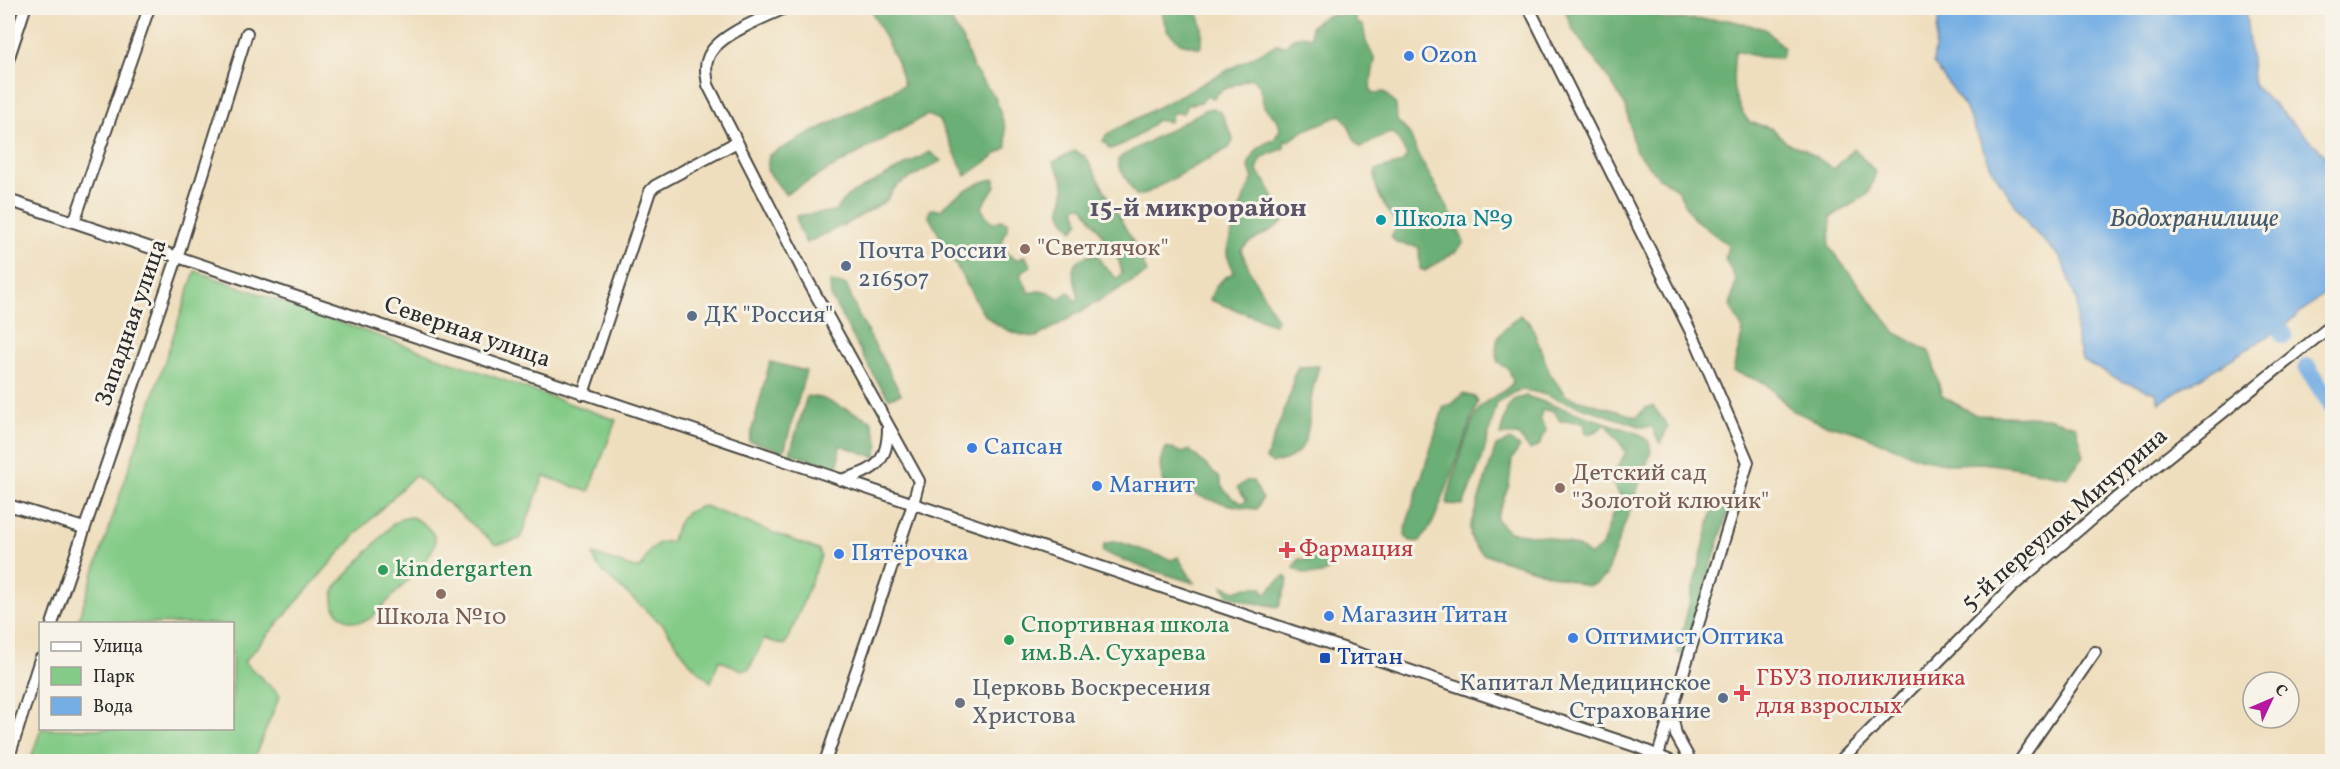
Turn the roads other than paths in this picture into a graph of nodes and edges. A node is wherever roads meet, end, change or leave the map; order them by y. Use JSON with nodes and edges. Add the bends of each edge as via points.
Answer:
{"nodes":[{"id":1,"x":25,"y":8,"type":"edge"},
{"id":2,"x":149,"y":8,"type":"edge"},
{"id":3,"x":785,"y":8,"type":"edge"},
{"id":4,"x":1529,"y":8,"type":"edge"},
{"id":5,"x":247,"y":33,"type":"dead end"},
{"id":6,"x":8,"y":60,"type":"edge"},
{"id":7,"x":737,"y":142,"type":"junction"},
{"id":8,"x":8,"y":200,"type":"edge"},
{"id":9,"x":74,"y":222,"type":"junction"},
{"id":10,"x":177,"y":258,"type":"junction"},
{"id":11,"x":2332,"y":325,"type":"edge"},
{"id":12,"x":583,"y":394,"type":"junction"},
{"id":13,"x":888,"y":427,"type":"junction"},
{"id":14,"x":841,"y":480,"type":"junction"},
{"id":15,"x":913,"y":504,"type":"junction"},
{"id":16,"x":8,"y":505,"type":"edge"},
{"id":17,"x":84,"y":528,"type":"junction"},
{"id":18,"x":53,"y":622,"type":"edge"},
{"id":19,"x":2095,"y":652,"type":"dead end"},
{"id":20,"x":39,"y":661,"type":"edge"},
{"id":21,"x":1674,"y":708,"type":"junction"},
{"id":22,"x":1654,"y":758,"type":"edge"},
{"id":23,"x":8,"y":760,"type":"edge"},
{"id":24,"x":825,"y":762,"type":"edge"},
{"id":25,"x":1673,"y":762,"type":"edge"},
{"id":26,"x":1691,"y":762,"type":"edge"},
{"id":27,"x":1839,"y":762,"type":"edge"},
{"id":28,"x":2019,"y":762,"type":"edge"}],
"edges":[{"from":1,"to":6,"type":"street"},
{"from":2,"to":9,"type":"street"},
{"from":3,"to":7,"type":"street","via":[[726,37],[711,51],[705,69],[708,85]]},
{"from":4,"to":21,"type":"street","via":[[1698,346],[1748,462]]},
{"from":5,"to":10,"type":"street","name":"Западная улица"},
{"from":7,"to":12,"type":"street","via":[[650,191]]},
{"from":7,"to":13,"type":"street"},
{"from":8,"to":9,"type":"street","name":"Северная улица"},
{"from":9,"to":10,"type":"street","name":"Северная улица"},
{"from":10,"to":12,"type":"street","name":"Северная улица"},
{"from":10,"to":17,"type":"street","name":"Западная улица"},
{"from":11,"to":27,"type":"street","name":"5-й переулок Мичурина","via":[[2012,587]]},
{"from":12,"to":14,"type":"street","name":"Северная улица"},
{"from":13,"to":14,"type":"street","via":[[888,442],[880,462],[872,469]]},
{"from":13,"to":15,"type":"street","via":[[919,481]]},
{"from":14,"to":15,"type":"street","name":"Северная улица"},
{"from":15,"to":22,"type":"street","name":"Северная улица","via":[[1635,746]]},
{"from":15,"to":24,"type":"street"},
{"from":16,"to":17,"type":"street"},
{"from":17,"to":18,"type":"street","name":"Западная улица"},
{"from":19,"to":28,"type":"street"},
{"from":20,"to":23,"type":"street"},
{"from":21,"to":22,"type":"street"},
{"from":21,"to":26,"type":"street","via":[[1676,735]]},
{"from":22,"to":25,"type":"street","name":"Северная улица"}]}
